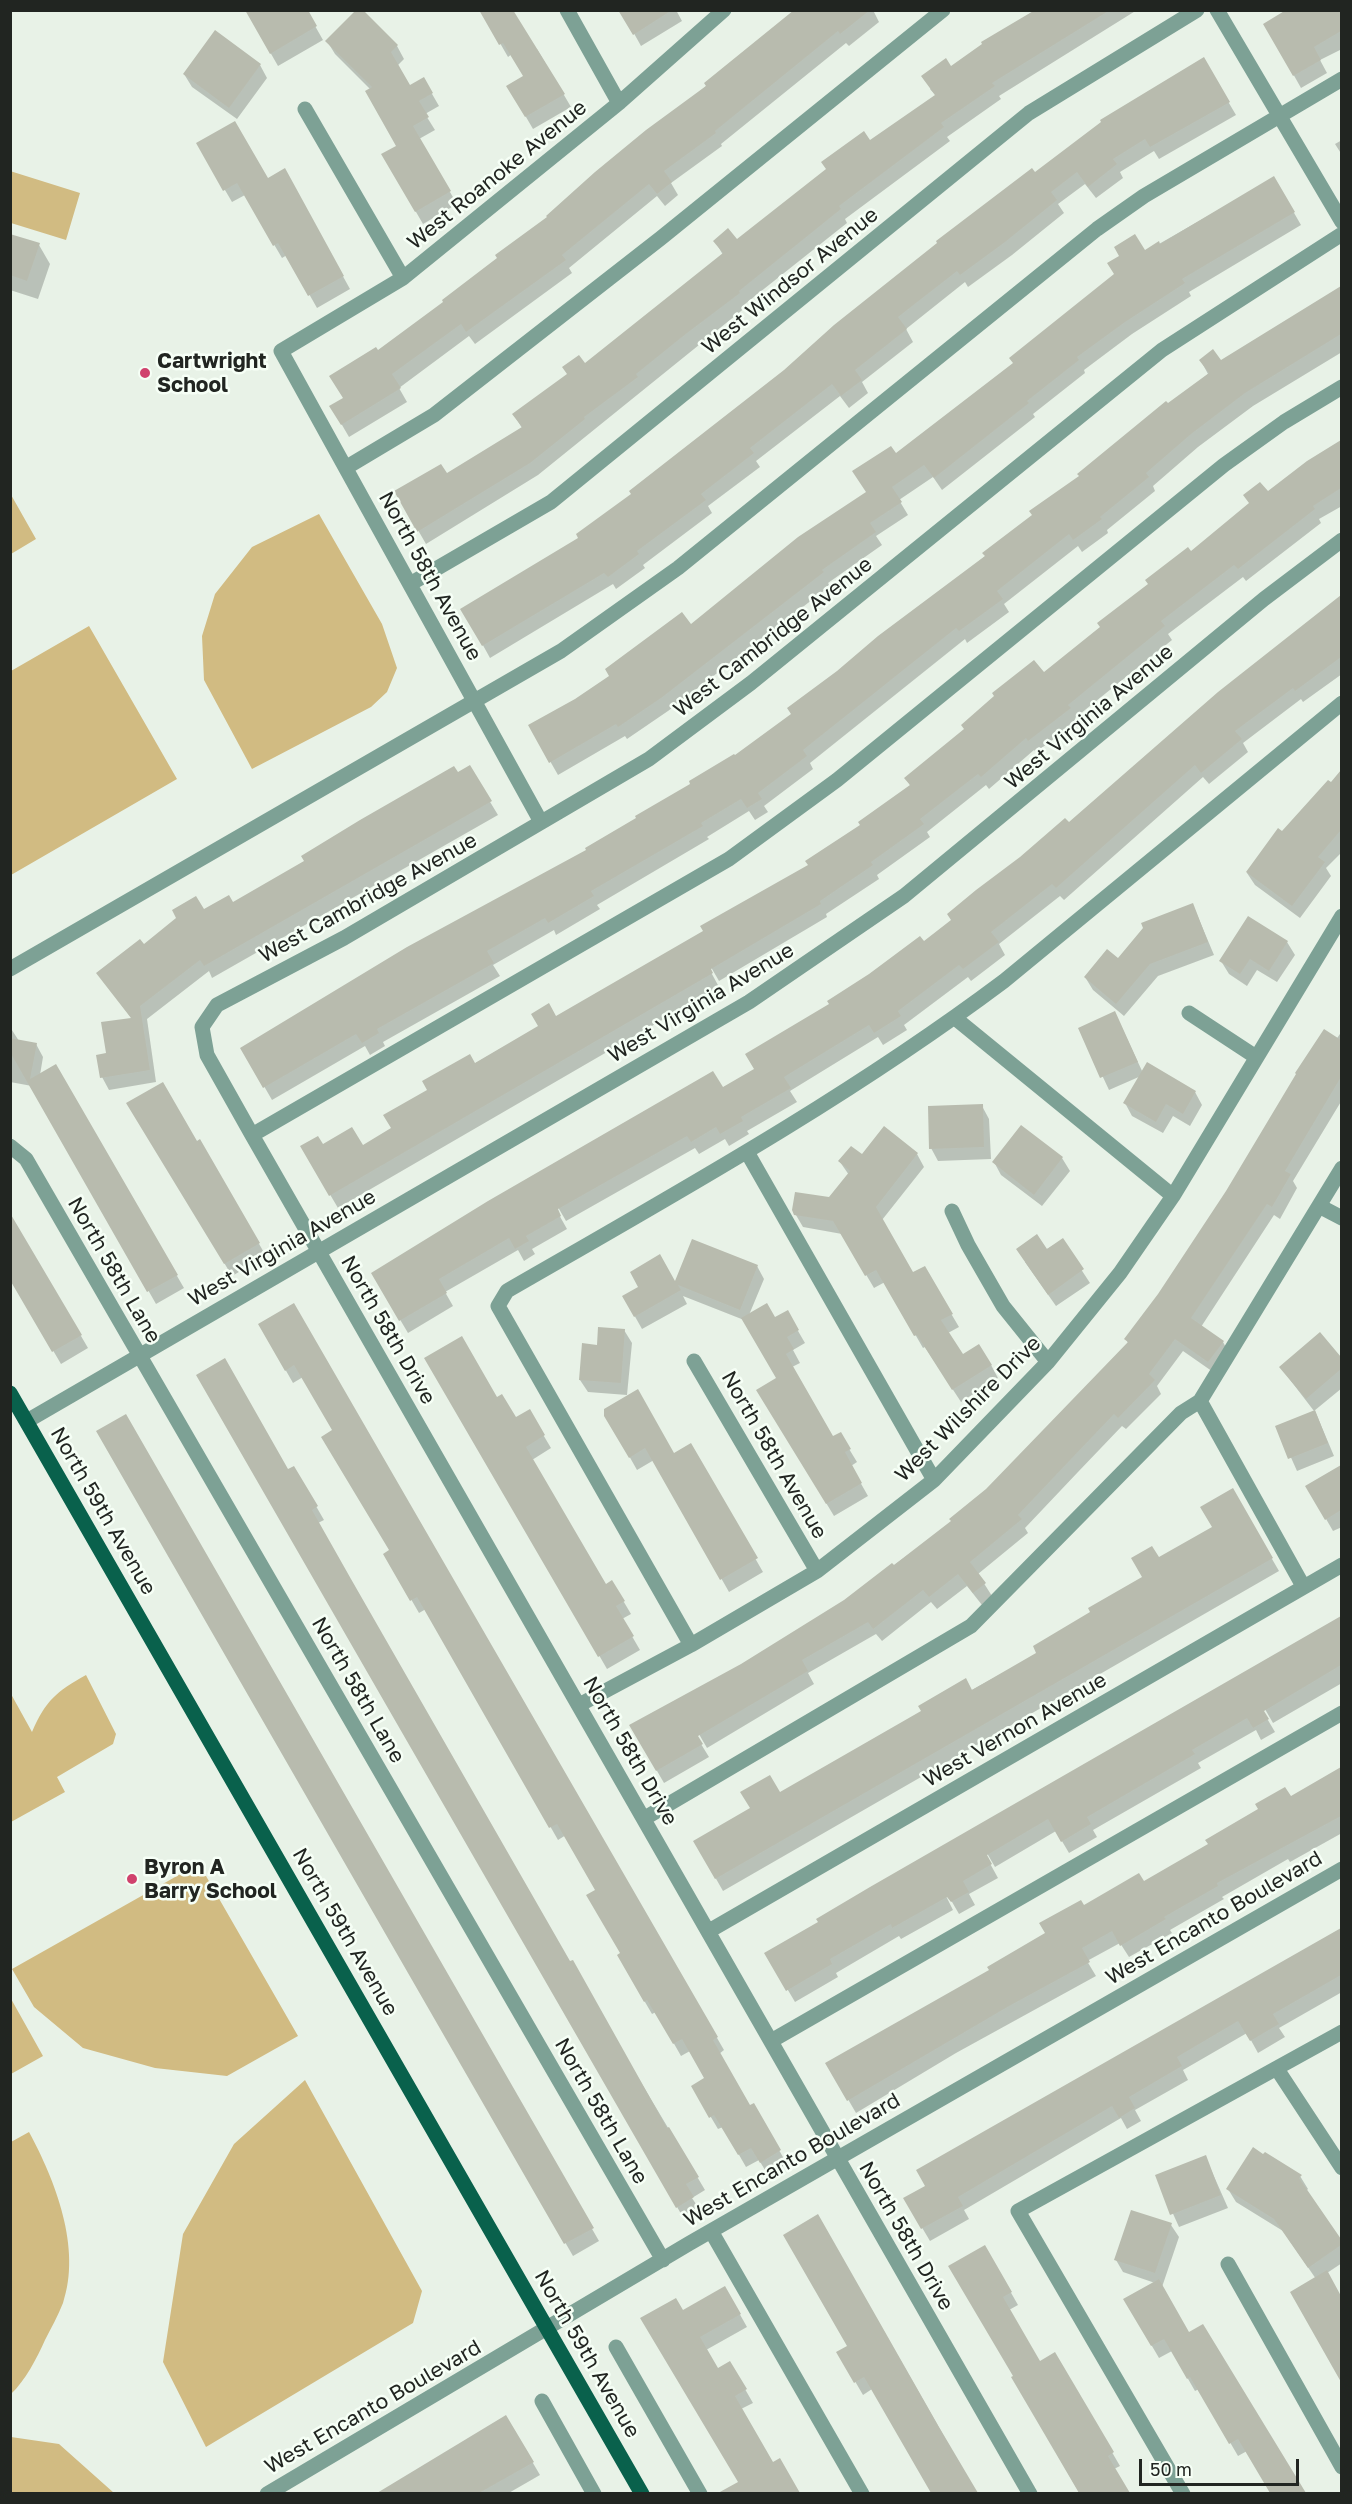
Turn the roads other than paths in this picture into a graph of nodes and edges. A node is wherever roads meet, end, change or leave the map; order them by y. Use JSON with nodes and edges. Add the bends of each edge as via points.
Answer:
{"nodes":[{"id":1,"x":567,"y":10,"type":"edge"},
{"id":2,"x":724,"y":10,"type":"edge"},
{"id":3,"x":944,"y":10,"type":"edge"},
{"id":4,"x":1197,"y":10,"type":"edge"},
{"id":5,"x":1217,"y":10,"type":"edge"},
{"id":6,"x":1341,"y":79,"type":"edge"},
{"id":7,"x":619,"y":103,"type":"junction"},
{"id":8,"x":305,"y":109,"type":"dead end"},
{"id":9,"x":1280,"y":115,"type":"junction"},
{"id":10,"x":1341,"y":222,"type":"edge"},
{"id":11,"x":1341,"y":234,"type":"edge"},
{"id":12,"x":403,"y":278,"type":"junction"},
{"id":13,"x":281,"y":351,"type":"joint"},
{"id":14,"x":1341,"y":387,"type":"edge"},
{"id":15,"x":346,"y":467,"type":"junction"},
{"id":16,"x":1341,"y":540,"type":"edge"},
{"id":17,"x":410,"y":584,"type":"junction"},
{"id":18,"x":475,"y":703,"type":"junction"},
{"id":19,"x":1341,"y":703,"type":"edge"},
{"id":20,"x":541,"y":822,"type":"junction"},
{"id":21,"x":1341,"y":916,"type":"edge"},
{"id":22,"x":10,"y":969,"type":"edge"},
{"id":23,"x":1189,"y":1013,"type":"dead end"},
{"id":24,"x":955,"y":1018,"type":"junction"},
{"id":25,"x":202,"y":1026,"type":"joint"},
{"id":26,"x":1256,"y":1057,"type":"junction"},
{"id":27,"x":252,"y":1135,"type":"junction"},
{"id":28,"x":10,"y":1146,"type":"edge"},
{"id":29,"x":747,"y":1152,"type":"junction"},
{"id":30,"x":1341,"y":1168,"type":"edge"},
{"id":31,"x":1173,"y":1196,"type":"junction"},
{"id":32,"x":1319,"y":1206,"type":"junction"},
{"id":33,"x":952,"y":1210,"type":"dead end"},
{"id":34,"x":1341,"y":1218,"type":"edge"},
{"id":35,"x":318,"y":1251,"type":"junction"},
{"id":36,"x":140,"y":1356,"type":"junction"},
{"id":37,"x":694,"y":1361,"type":"dead end"},
{"id":38,"x":1048,"y":1362,"type":"junction"},
{"id":39,"x":10,"y":1393,"type":"edge"},
{"id":40,"x":1200,"y":1401,"type":"junction"},
{"id":41,"x":27,"y":1421,"type":"junction"},
{"id":42,"x":934,"y":1480,"type":"junction"},
{"id":43,"x":1341,"y":1565,"type":"edge"},
{"id":44,"x":817,"y":1571,"type":"junction"},
{"id":45,"x":1303,"y":1586,"type":"junction"},
{"id":46,"x":691,"y":1645,"type":"junction"},
{"id":47,"x":579,"y":1705,"type":"junction"},
{"id":48,"x":1341,"y":1713,"type":"edge"},
{"id":49,"x":645,"y":1818,"type":"junction"},
{"id":50,"x":1341,"y":1869,"type":"edge"},
{"id":51,"x":709,"y":1931,"type":"junction"},
{"id":52,"x":1341,"y":2032,"type":"edge"},
{"id":53,"x":771,"y":2041,"type":"junction"},
{"id":54,"x":1277,"y":2069,"type":"junction"},
{"id":55,"x":837,"y":2158,"type":"junction"},
{"id":56,"x":1341,"y":2168,"type":"edge"},
{"id":57,"x":711,"y":2231,"type":"junction"},
{"id":58,"x":663,"y":2260,"type":"junction"},
{"id":59,"x":1228,"y":2264,"type":"dead end"},
{"id":60,"x":549,"y":2328,"type":"junction"},
{"id":61,"x":616,"y":2347,"type":"dead end"},
{"id":62,"x":542,"y":2401,"type":"dead end"},
{"id":63,"x":1341,"y":2467,"type":"edge"},
{"id":64,"x":267,"y":2493,"type":"edge"},
{"id":65,"x":594,"y":2493,"type":"edge"},
{"id":66,"x":642,"y":2493,"type":"edge"},
{"id":67,"x":700,"y":2493,"type":"edge"},
{"id":68,"x":861,"y":2493,"type":"edge"},
{"id":69,"x":1030,"y":2493,"type":"edge"},
{"id":70,"x":1183,"y":2493,"type":"edge"}],
"edges":[{"from":1,"to":7,"type":"street"},
{"from":2,"to":7,"type":"street","name":"West Roanoke Avenue"},
{"from":3,"to":15,"type":"street","via":[[434,415]]},
{"from":4,"to":17,"type":"street","name":"West Windsor Avenue","via":[[1029,113],[551,502]]},
{"from":5,"to":9,"type":"street"},
{"from":6,"to":9,"type":"street"},
{"from":7,"to":12,"type":"street","name":"West Roanoke Avenue"},
{"from":8,"to":12,"type":"street"},
{"from":9,"to":10,"type":"street"},
{"from":9,"to":18,"type":"street","via":[[1144,196],[1097,229],[637,599]]},
{"from":11,"to":20,"type":"street","name":"West Cambridge Avenue","via":[[1162,350],[751,683],[649,759]]},
{"from":12,"to":13,"type":"street","name":"West Roanoke Avenue"},
{"from":13,"to":15,"type":"street","name":"North 58th Avenue"},
{"from":14,"to":27,"type":"street","via":[[1224,465],[856,766],[729,859]]},
{"from":15,"to":17,"type":"street","name":"North 58th Avenue"},
{"from":16,"to":35,"type":"street","name":"West Virginia Avenue","via":[[904,896],[749,1002]]},
{"from":17,"to":18,"type":"street","name":"North 58th Avenue"},
{"from":18,"to":20,"type":"street","name":"North 58th Avenue"},
{"from":18,"to":22,"type":"street"},
{"from":19,"to":24,"type":"street"},
{"from":20,"to":25,"type":"street","name":"West Cambridge Avenue","via":[[344,938],[217,1005]]},
{"from":21,"to":26,"type":"street","name":"West Wilshire Drive"},
{"from":23,"to":26,"type":"street"},
{"from":24,"to":29,"type":"street"},
{"from":24,"to":31,"type":"street"},
{"from":25,"to":27,"type":"street","name":"North 58th Drive","via":[[207,1055]]},
{"from":26,"to":31,"type":"street","name":"West Wilshire Drive"},
{"from":27,"to":35,"type":"street","name":"North 58th Drive"},
{"from":28,"to":36,"type":"street","name":"North 58th Lane","via":[[26,1160]]},
{"from":29,"to":42,"type":"street"},
{"from":29,"to":46,"type":"street","via":[[507,1291],[498,1306]]},
{"from":30,"to":32,"type":"street"},
{"from":31,"to":38,"type":"street","name":"West Wilshire Drive","via":[[1120,1273]]},
{"from":32,"to":34,"type":"street"},
{"from":32,"to":40,"type":"street"},
{"from":33,"to":38,"type":"street","via":[[1003,1306]]},
{"from":35,"to":36,"type":"street","name":"West Virginia Avenue"},
{"from":35,"to":47,"type":"street","name":"North 58th Drive"},
{"from":36,"to":41,"type":"street","name":"West Virginia Avenue"},
{"from":36,"to":58,"type":"street","name":"North 58th Lane"},
{"from":37,"to":44,"type":"street","name":"North 58th Avenue"},
{"from":38,"to":42,"type":"street","name":"West Wilshire Drive"},
{"from":39,"to":41,"type":"main road","name":"North 59th Avenue"},
{"from":40,"to":45,"type":"street"},
{"from":40,"to":49,"type":"street","via":[[1181,1413],[972,1626]]},
{"from":41,"to":60,"type":"main road","name":"North 59th Avenue"},
{"from":42,"to":44,"type":"street","name":"West Wilshire Drive"},
{"from":43,"to":45,"type":"street","name":"West Vernon Avenue"},
{"from":44,"to":46,"type":"street","name":"West Wilshire Drive"},
{"from":45,"to":51,"type":"street","name":"West Vernon Avenue"},
{"from":46,"to":47,"type":"street","name":"West Wilshire Drive"},
{"from":47,"to":49,"type":"street","name":"North 58th Drive"},
{"from":48,"to":53,"type":"street"},
{"from":49,"to":51,"type":"street","name":"North 58th Drive"},
{"from":50,"to":55,"type":"street","name":"West Encanto Boulevard"},
{"from":51,"to":53,"type":"street","name":"North 58th Drive"},
{"from":52,"to":54,"type":"street"},
{"from":53,"to":55,"type":"street","name":"North 58th Drive"},
{"from":54,"to":56,"type":"street"},
{"from":54,"to":70,"type":"street","via":[[1018,2211]]},
{"from":55,"to":57,"type":"street","name":"West Encanto Boulevard"},
{"from":55,"to":69,"type":"street","name":"North 58th Drive"},
{"from":57,"to":58,"type":"street","name":"West Encanto Boulevard"},
{"from":57,"to":68,"type":"street"},
{"from":58,"to":60,"type":"street","name":"West Encanto Boulevard"},
{"from":59,"to":63,"type":"street"},
{"from":60,"to":64,"type":"street","name":"West Encanto Boulevard"},
{"from":60,"to":66,"type":"main road","name":"North 59th Avenue"},
{"from":61,"to":67,"type":"street","name":"North 59th Avenue"},
{"from":62,"to":65,"type":"street"}]}
